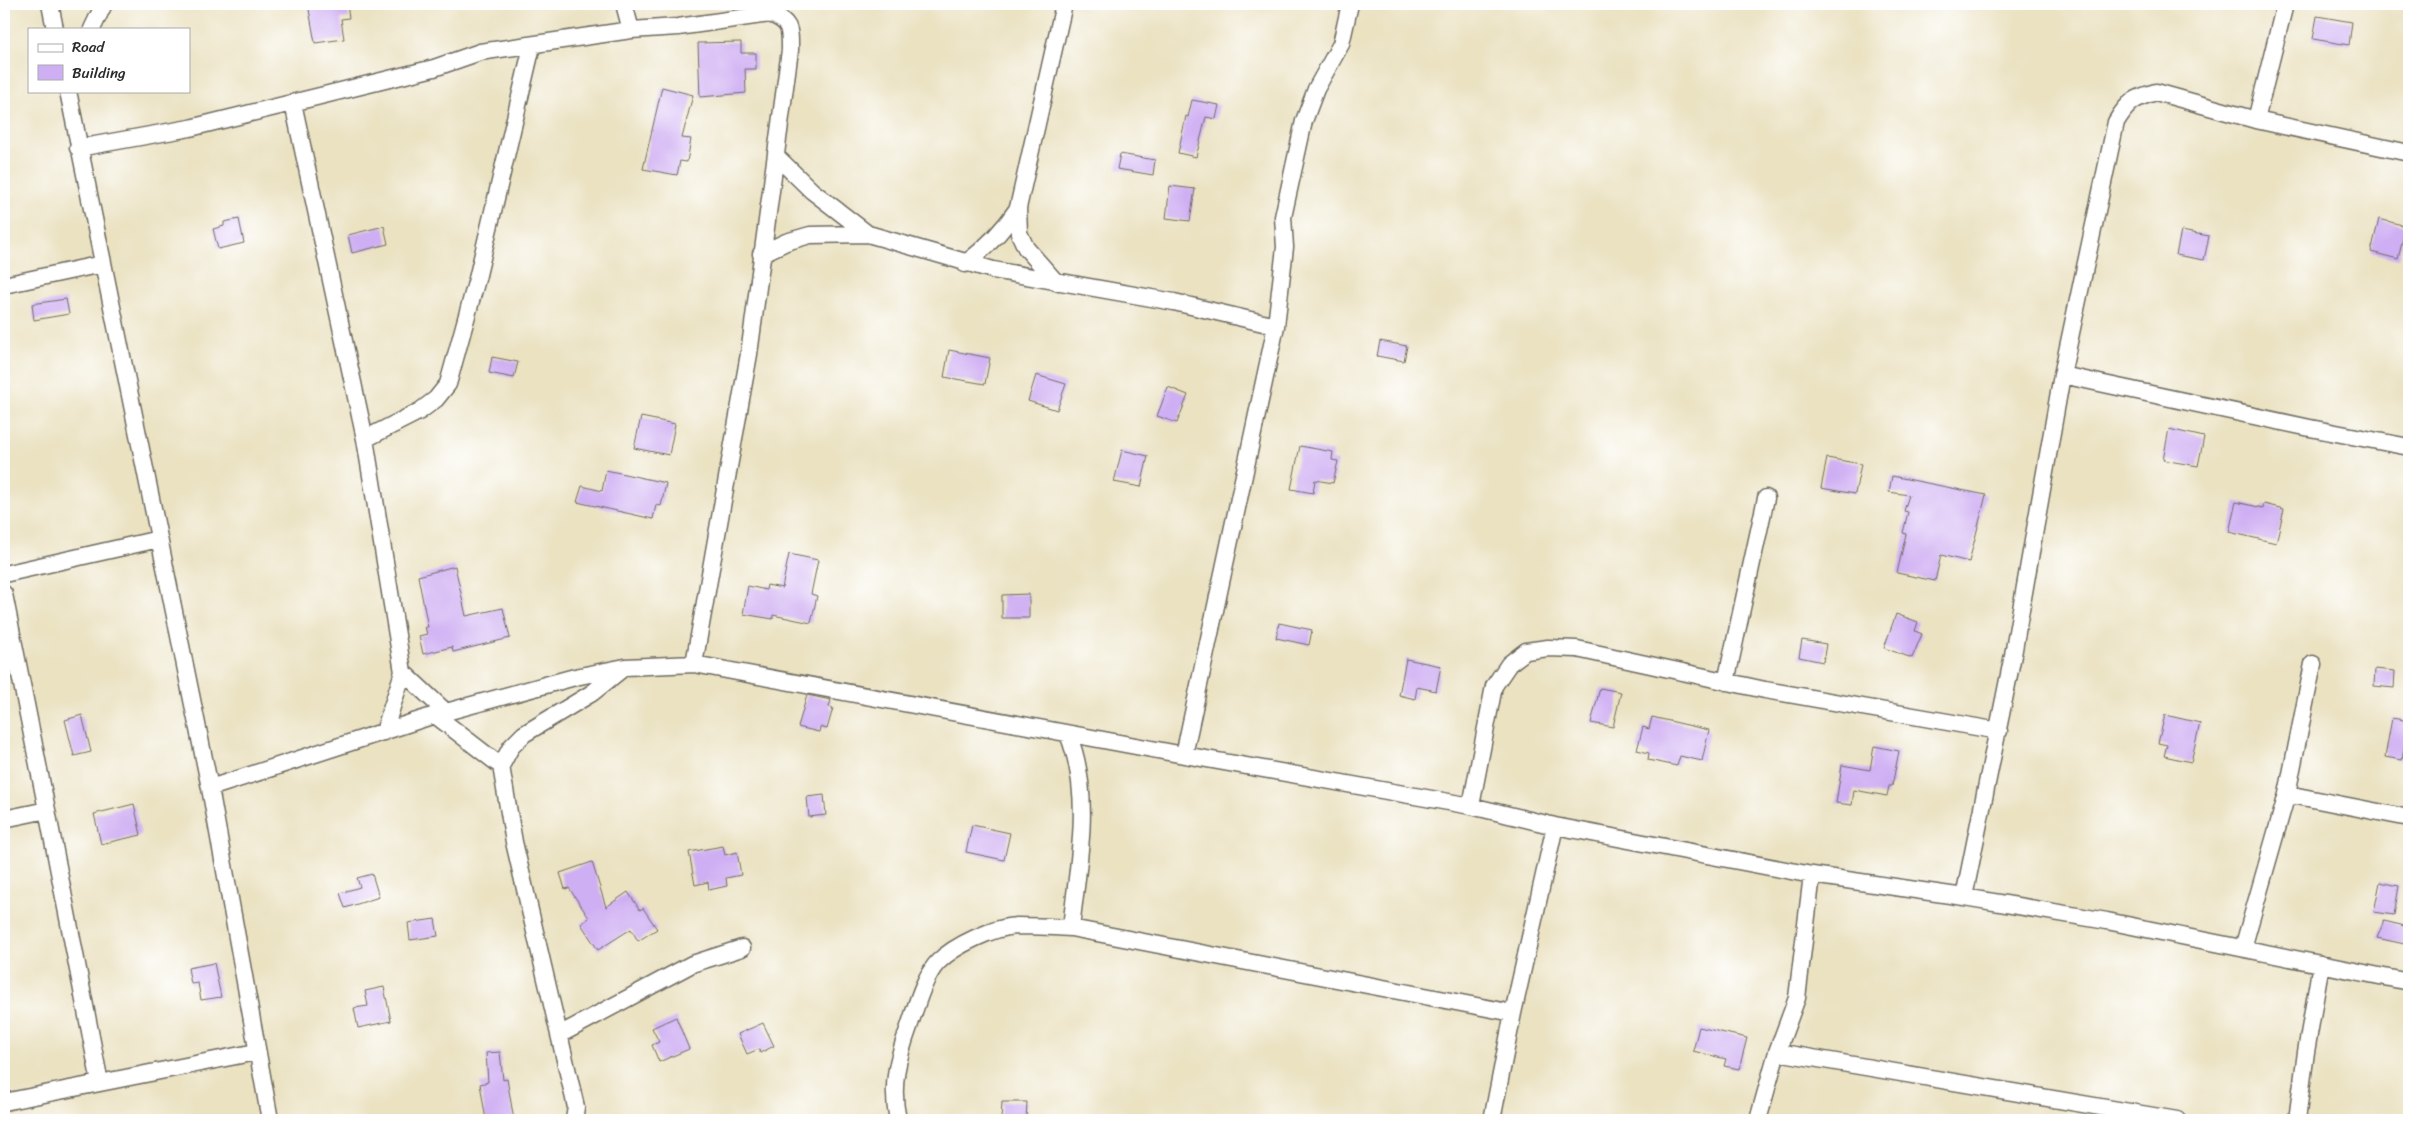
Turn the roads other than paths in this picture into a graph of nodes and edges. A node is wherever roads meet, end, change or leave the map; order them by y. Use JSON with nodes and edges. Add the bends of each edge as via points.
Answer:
{"nodes":[{"id":1,"x":50,"y":4,"type":"edge"},
{"id":2,"x":104,"y":4,"type":"edge"},
{"id":3,"x":624,"y":4,"type":"edge"},
{"id":4,"x":1064,"y":4,"type":"edge"},
{"id":5,"x":1350,"y":4,"type":"edge"},
{"id":6,"x":2285,"y":4,"type":"edge"},
{"id":7,"x":55,"y":28,"type":"edge"},
{"id":8,"x":92,"y":28,"type":"edge"},
{"id":9,"x":631,"y":30,"type":"junction"},
{"id":10,"x":532,"y":46,"type":"junction"},
{"id":11,"x":68,"y":92,"type":"edge"},
{"id":12,"x":293,"y":103,"type":"junction"},
{"id":13,"x":2256,"y":120,"type":"junction"},
{"id":14,"x":78,"y":148,"type":"junction"},
{"id":15,"x":2409,"y":153,"type":"edge"},
{"id":16,"x":776,"y":156,"type":"junction"},
{"id":17,"x":1018,"y":208,"type":"junction"},
{"id":18,"x":868,"y":234,"type":"junction"},
{"id":19,"x":761,"y":254,"type":"junction"},
{"id":20,"x":102,"y":264,"type":"junction"},
{"id":21,"x":965,"y":264,"type":"junction"},
{"id":22,"x":1056,"y":282,"type":"junction"},
{"id":23,"x":4,"y":285,"type":"edge"},
{"id":24,"x":1276,"y":326,"type":"junction"},
{"id":25,"x":2062,"y":375,"type":"junction"},
{"id":26,"x":365,"y":439,"type":"junction"},
{"id":27,"x":2409,"y":446,"type":"edge"},
{"id":28,"x":1766,"y":498,"type":"dead end"},
{"id":29,"x":158,"y":539,"type":"junction"},
{"id":30,"x":4,"y":574,"type":"edge"},
{"id":31,"x":4,"y":594,"type":"edge"},
{"id":32,"x":694,"y":664,"type":"junction"},
{"id":33,"x":2313,"y":664,"type":"dead end"},
{"id":34,"x":625,"y":666,"type":"junction"},
{"id":35,"x":403,"y":672,"type":"junction"},
{"id":36,"x":1726,"y":682,"type":"junction"},
{"id":37,"x":441,"y":714,"type":"junction"},
{"id":38,"x":1998,"y":731,"type":"junction"},
{"id":39,"x":384,"y":732,"type":"junction"},
{"id":40,"x":1068,"y":734,"type":"junction"},
{"id":41,"x":1184,"y":755,"type":"junction"},
{"id":42,"x":501,"y":766,"type":"junction"},
{"id":43,"x":210,"y":788,"type":"junction"},
{"id":44,"x":2287,"y":794,"type":"junction"},
{"id":45,"x":1470,"y":806,"type":"junction"},
{"id":46,"x":46,"y":810,"type":"junction"},
{"id":47,"x":4,"y":818,"type":"edge"},
{"id":48,"x":2409,"y":818,"type":"edge"},
{"id":49,"x":1555,"y":826,"type":"junction"},
{"id":50,"x":1812,"y":875,"type":"junction"},
{"id":51,"x":1964,"y":897,"type":"junction"},
{"id":52,"x":1070,"y":928,"type":"junction"},
{"id":53,"x":742,"y":948,"type":"dead end"},
{"id":54,"x":2243,"y":948,"type":"junction"},
{"id":55,"x":2321,"y":964,"type":"junction"},
{"id":56,"x":2409,"y":982,"type":"edge"},
{"id":57,"x":1513,"y":1013,"type":"junction"},
{"id":58,"x":559,"y":1036,"type":"junction"},
{"id":59,"x":256,"y":1052,"type":"junction"},
{"id":60,"x":1777,"y":1052,"type":"junction"},
{"id":61,"x":100,"y":1083,"type":"junction"},
{"id":62,"x":4,"y":1102,"type":"edge"},
{"id":63,"x":270,"y":1120,"type":"edge"},
{"id":64,"x":574,"y":1120,"type":"edge"},
{"id":65,"x":898,"y":1120,"type":"edge"},
{"id":66,"x":1492,"y":1120,"type":"edge"},
{"id":67,"x":1758,"y":1120,"type":"edge"},
{"id":68,"x":2176,"y":1120,"type":"edge"},
{"id":69,"x":2298,"y":1120,"type":"edge"}],
"edges":[{"from":1,"to":7,"type":"street"},
{"from":2,"to":8,"type":"street"},
{"from":3,"to":9,"type":"street"},
{"from":4,"to":17,"type":"street"},
{"from":5,"to":24,"type":"street","via":[[1342,44],[1316,89],[1302,131],[1283,218],[1285,247]]},
{"from":6,"to":13,"type":"street"},
{"from":9,"to":10,"type":"street"},
{"from":9,"to":16,"type":"street","via":[[770,14],[782,19],[790,30],[790,50]]},
{"from":10,"to":12,"type":"street","via":[[480,52],[434,68]]},
{"from":10,"to":26,"type":"street","via":[[480,270],[448,384],[436,399],[420,410]]},
{"from":11,"to":14,"type":"street"},
{"from":12,"to":14,"type":"street","via":[[190,128]]},
{"from":12,"to":26,"type":"street"},
{"from":13,"to":15,"type":"street"},
{"from":13,"to":25,"type":"street","via":[[2156,92],[2140,96],[2126,105],[2116,122]]},
{"from":14,"to":20,"type":"street"},
{"from":16,"to":18,"type":"street","via":[[812,191]]},
{"from":16,"to":19,"type":"street"},
{"from":17,"to":21,"type":"street","via":[[991,244]]},
{"from":17,"to":22,"type":"street","via":[[1019,233],[1026,248]]},
{"from":18,"to":19,"type":"street","via":[[810,235]]},
{"from":18,"to":21,"type":"street"},
{"from":19,"to":32,"type":"street","via":[[747,364]]},
{"from":20,"to":23,"type":"street"},
{"from":20,"to":29,"type":"street"},
{"from":21,"to":22,"type":"street"},
{"from":22,"to":24,"type":"street","via":[[1184,304]]},
{"from":24,"to":41,"type":"street"},
{"from":25,"to":27,"type":"street"},
{"from":25,"to":38,"type":"street"},
{"from":26,"to":35,"type":"street"},
{"from":28,"to":36,"type":"street"},
{"from":29,"to":30,"type":"street"},
{"from":29,"to":43,"type":"street"},
{"from":31,"to":46,"type":"street"},
{"from":32,"to":34,"type":"street"},
{"from":32,"to":40,"type":"street"},
{"from":33,"to":44,"type":"street"},
{"from":34,"to":37,"type":"street"},
{"from":34,"to":42,"type":"street","via":[[592,693],[524,734],[511,747]]},
{"from":35,"to":37,"type":"street"},
{"from":35,"to":39,"type":"street"},
{"from":36,"to":38,"type":"street"},
{"from":36,"to":45,"type":"street","via":[[1577,649],[1526,651],[1509,664],[1494,686]]},
{"from":37,"to":39,"type":"street"},
{"from":37,"to":42,"type":"street"},
{"from":38,"to":51,"type":"street"},
{"from":39,"to":43,"type":"street"},
{"from":40,"to":41,"type":"street"},
{"from":40,"to":52,"type":"street","via":[[1076,753],[1082,787]]},
{"from":41,"to":45,"type":"street"},
{"from":42,"to":58,"type":"street","via":[[514,842]]},
{"from":43,"to":59,"type":"street"},
{"from":44,"to":48,"type":"street"},
{"from":44,"to":54,"type":"street"},
{"from":45,"to":49,"type":"street"},
{"from":46,"to":47,"type":"street"},
{"from":46,"to":61,"type":"street"},
{"from":49,"to":50,"type":"street"},
{"from":49,"to":57,"type":"street"},
{"from":50,"to":51,"type":"street"},
{"from":50,"to":60,"type":"street","via":[[1797,998]]},
{"from":51,"to":54,"type":"street"},
{"from":52,"to":57,"type":"street"},
{"from":52,"to":65,"type":"street","via":[[1015,926],[968,940],[938,962],[920,995],[898,1056],[894,1083]]},
{"from":53,"to":58,"type":"street","via":[[692,964]]},
{"from":54,"to":55,"type":"street"},
{"from":55,"to":56,"type":"street"},
{"from":55,"to":69,"type":"street"},
{"from":57,"to":66,"type":"street"},
{"from":58,"to":64,"type":"street","via":[[576,1107]]},
{"from":59,"to":61,"type":"street"},
{"from":59,"to":63,"type":"street"},
{"from":60,"to":67,"type":"street"},
{"from":60,"to":68,"type":"street"},
{"from":61,"to":62,"type":"street"}]}
